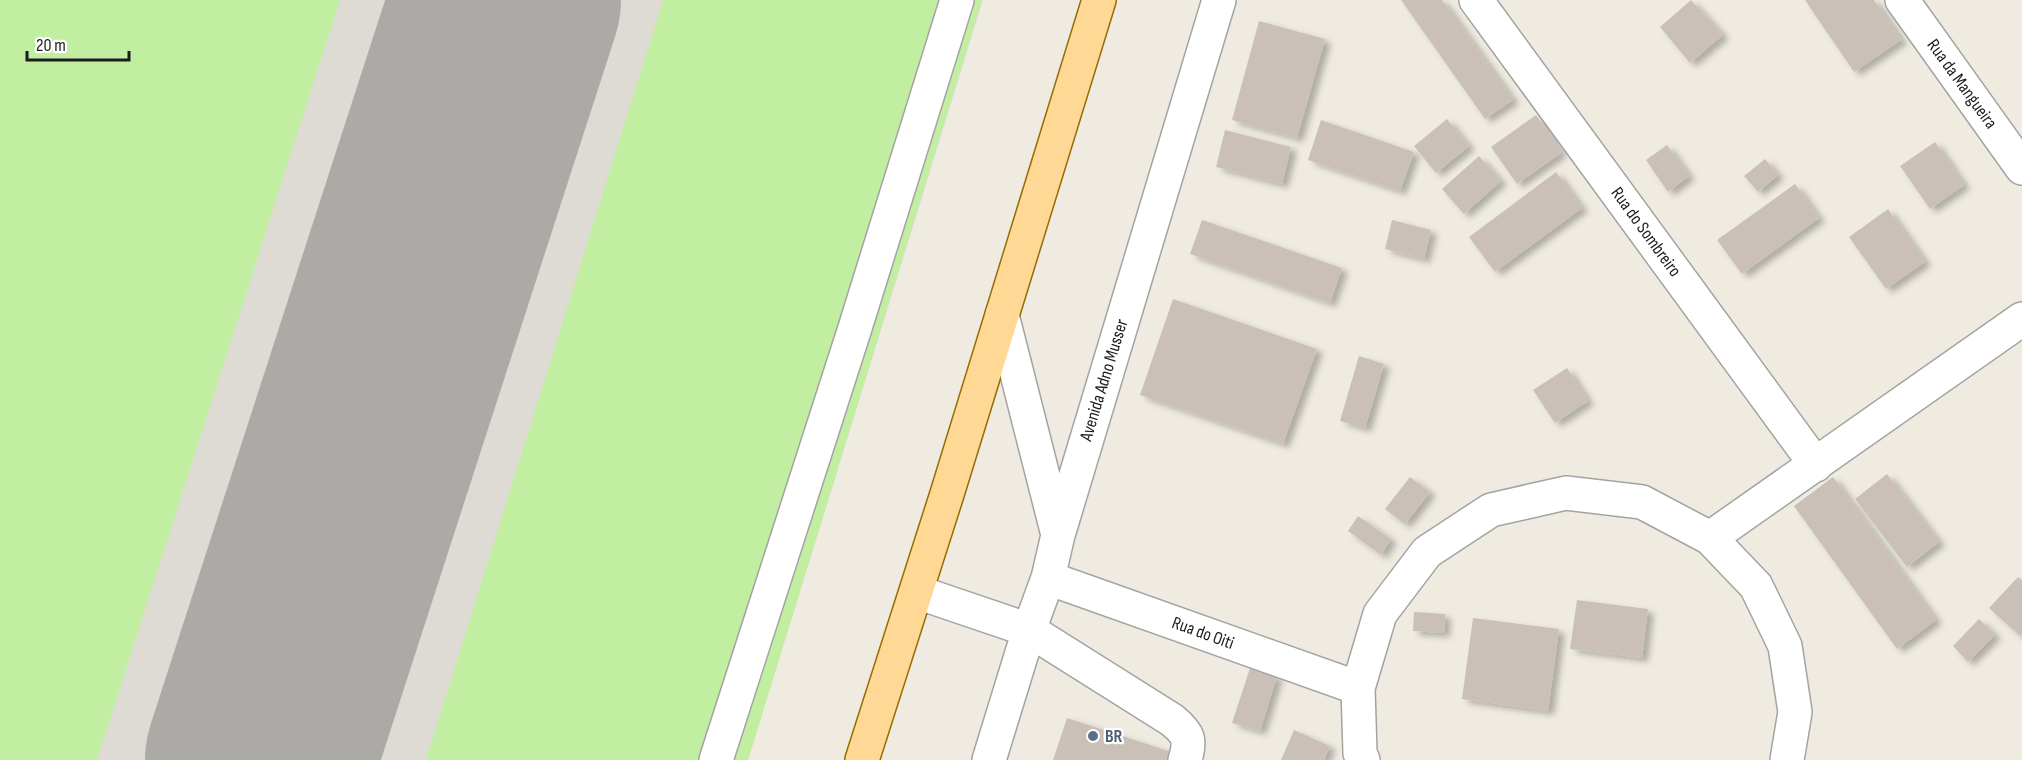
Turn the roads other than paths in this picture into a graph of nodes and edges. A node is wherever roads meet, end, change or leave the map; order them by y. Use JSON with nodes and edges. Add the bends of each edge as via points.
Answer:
{"nodes":[{"id":1,"x":957,"y":0,"type":"edge"},
{"id":2,"x":1099,"y":0,"type":"edge"},
{"id":3,"x":1219,"y":0,"type":"edge"},
{"id":4,"x":1476,"y":0,"type":"edge"},
{"id":5,"x":1902,"y":0,"type":"edge"},
{"id":6,"x":2022,"y":168,"type":"edge"},
{"id":7,"x":1002,"y":315,"type":"junction"},
{"id":8,"x":2022,"y":319,"type":"edge"},
{"id":9,"x":1815,"y":465,"type":"junction"},
{"id":10,"x":1058,"y":535,"type":"junction"},
{"id":11,"x":1710,"y":538,"type":"junction"},
{"id":12,"x":1048,"y":578,"type":"junction"},
{"id":13,"x":916,"y":592,"type":"junction"},
{"id":14,"x":1029,"y":630,"type":"junction"},
{"id":15,"x":1358,"y":688,"type":"junction"},
{"id":16,"x":716,"y":760,"type":"edge"},
{"id":17,"x":862,"y":760,"type":"edge"},
{"id":18,"x":989,"y":760,"type":"edge"},
{"id":19,"x":1185,"y":760,"type":"edge"},
{"id":20,"x":1363,"y":760,"type":"edge"},
{"id":21,"x":1788,"y":760,"type":"edge"}],
"edges":[{"from":1,"to":16,"type":"street"},
{"from":2,"to":7,"type":"main road"},
{"from":3,"to":10,"type":"street","name":"Avenida Adno Musser"},
{"from":4,"to":9,"type":"street","name":"Rua do Sombreiro"},
{"from":5,"to":6,"type":"street","name":"Rua da Mangueira"},
{"from":7,"to":10,"type":"street"},
{"from":7,"to":13,"type":"main road"},
{"from":8,"to":9,"type":"street"},
{"from":9,"to":11,"type":"street"},
{"from":10,"to":12,"type":"street","name":"Avenida Adno Musser"},
{"from":11,"to":15,"type":"street","via":[[1642,502],[1566,493],[1491,510],[1426,552],[1380,614]]},
{"from":11,"to":21,"type":"street","via":[[1756,586],[1785,646],[1795,712]]},
{"from":12,"to":14,"type":"street","name":"Avenida Adno Musser"},
{"from":12,"to":15,"type":"street","name":"Rua do Oiti"},
{"from":13,"to":14,"type":"street"},
{"from":13,"to":17,"type":"main road"},
{"from":14,"to":18,"type":"street","name":"Avenida Adno Musser"},
{"from":14,"to":19,"type":"street","via":[[1172,720],[1187,737]]},
{"from":15,"to":20,"type":"street"}]}
